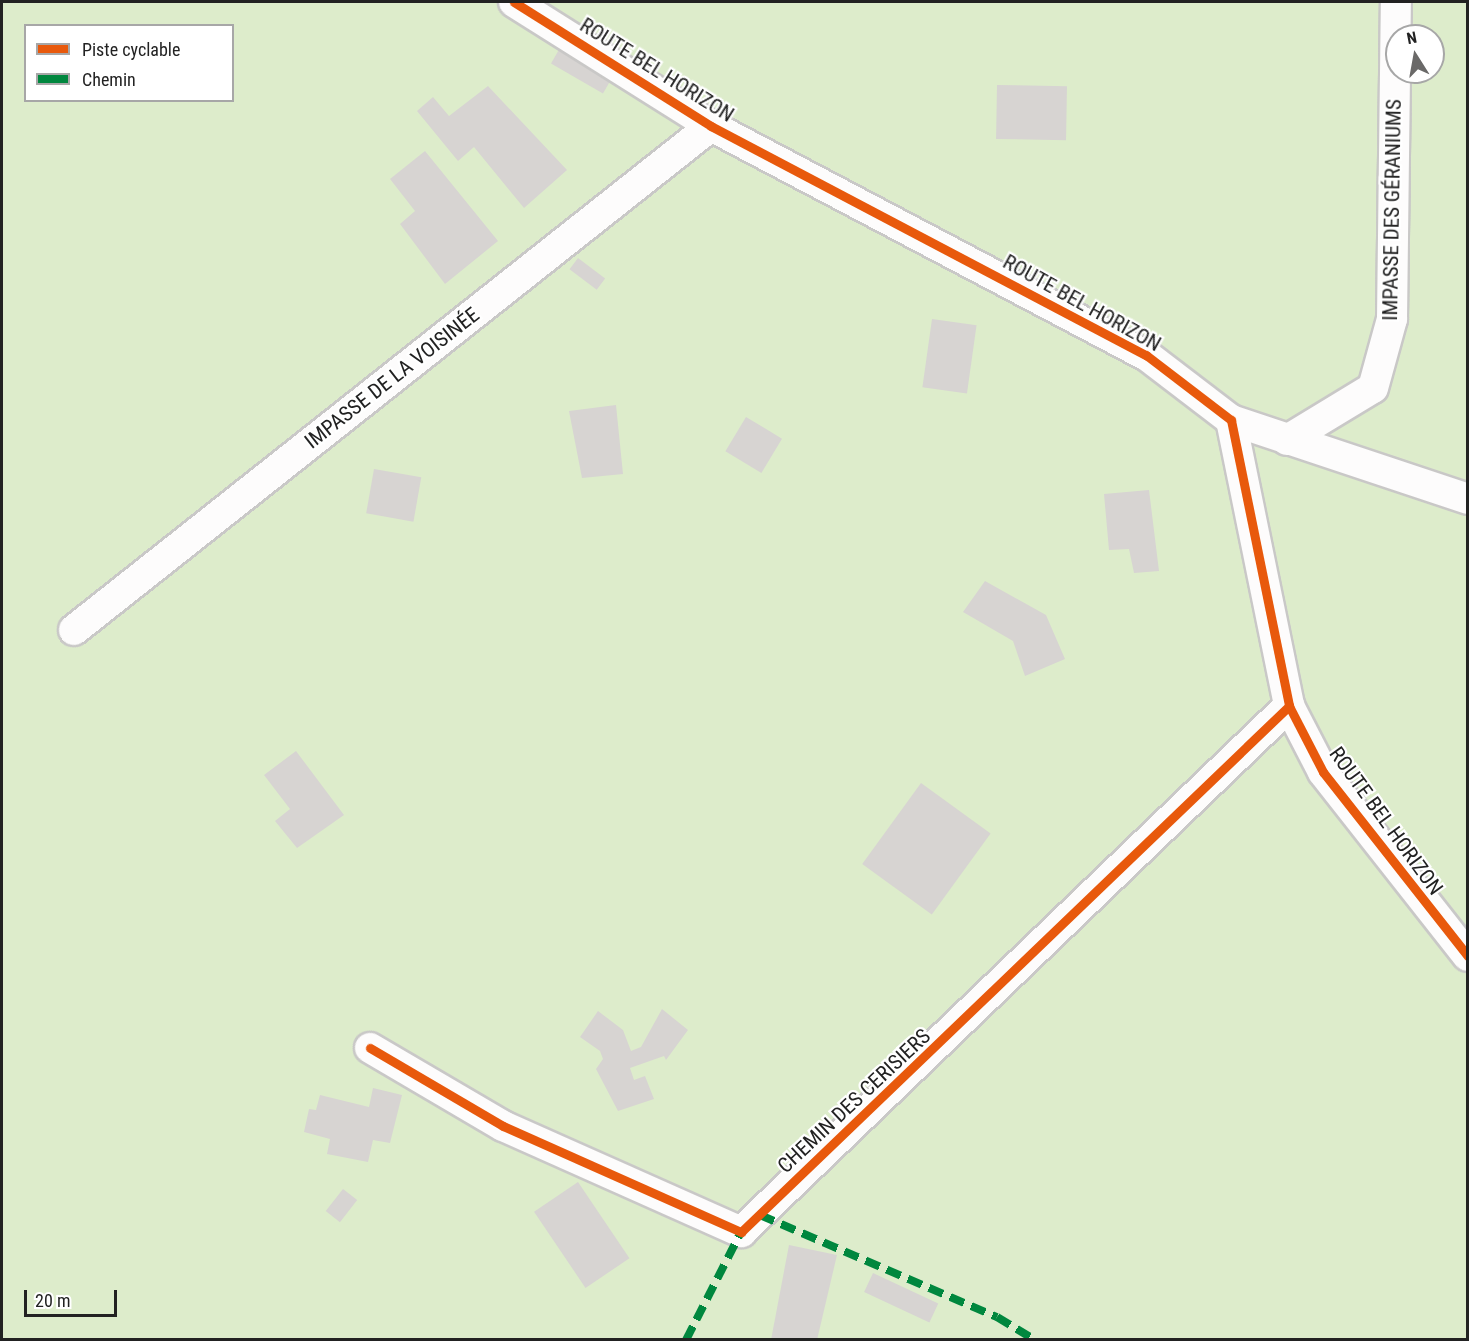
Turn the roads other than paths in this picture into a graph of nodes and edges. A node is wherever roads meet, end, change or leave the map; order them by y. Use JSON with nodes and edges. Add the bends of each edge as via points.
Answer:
{"nodes":[{"id":1,"x":514,"y":2,"type":"edge"},
{"id":2,"x":1396,"y":2,"type":"edge"},
{"id":3,"x":711,"y":126,"type":"junction"},
{"id":4,"x":1231,"y":420,"type":"junction"},
{"id":5,"x":1287,"y":440,"type":"junction"},
{"id":6,"x":1467,"y":499,"type":"edge"},
{"id":7,"x":74,"y":630,"type":"dead end"},
{"id":8,"x":1289,"y":706,"type":"junction"},
{"id":9,"x":1467,"y":956,"type":"edge"},
{"id":10,"x":370,"y":1048,"type":"dead end"}],
"edges":[{"from":1,"to":3,"type":"street","name":"ROUTE BEL HORIZON"},
{"from":2,"to":5,"type":"street","name":"IMPASSE DES GÉRANIUMS","via":[[1392,319],[1373,388]]},
{"from":3,"to":4,"type":"street","name":"ROUTE BEL HORIZON","via":[[1146,355]]},
{"from":3,"to":7,"type":"street","name":"IMPASSE DE LA VOISINÉE"},
{"from":4,"to":5,"type":"street"},
{"from":4,"to":8,"type":"street","name":"ROUTE BEL HORIZON"},
{"from":5,"to":6,"type":"street"},
{"from":8,"to":9,"type":"street","name":"ROUTE BEL HORIZON","via":[[1323,772]]},
{"from":8,"to":10,"type":"street","name":"CHEMIN DES CERISIERS","via":[[741,1232],[503,1126]]}]}
